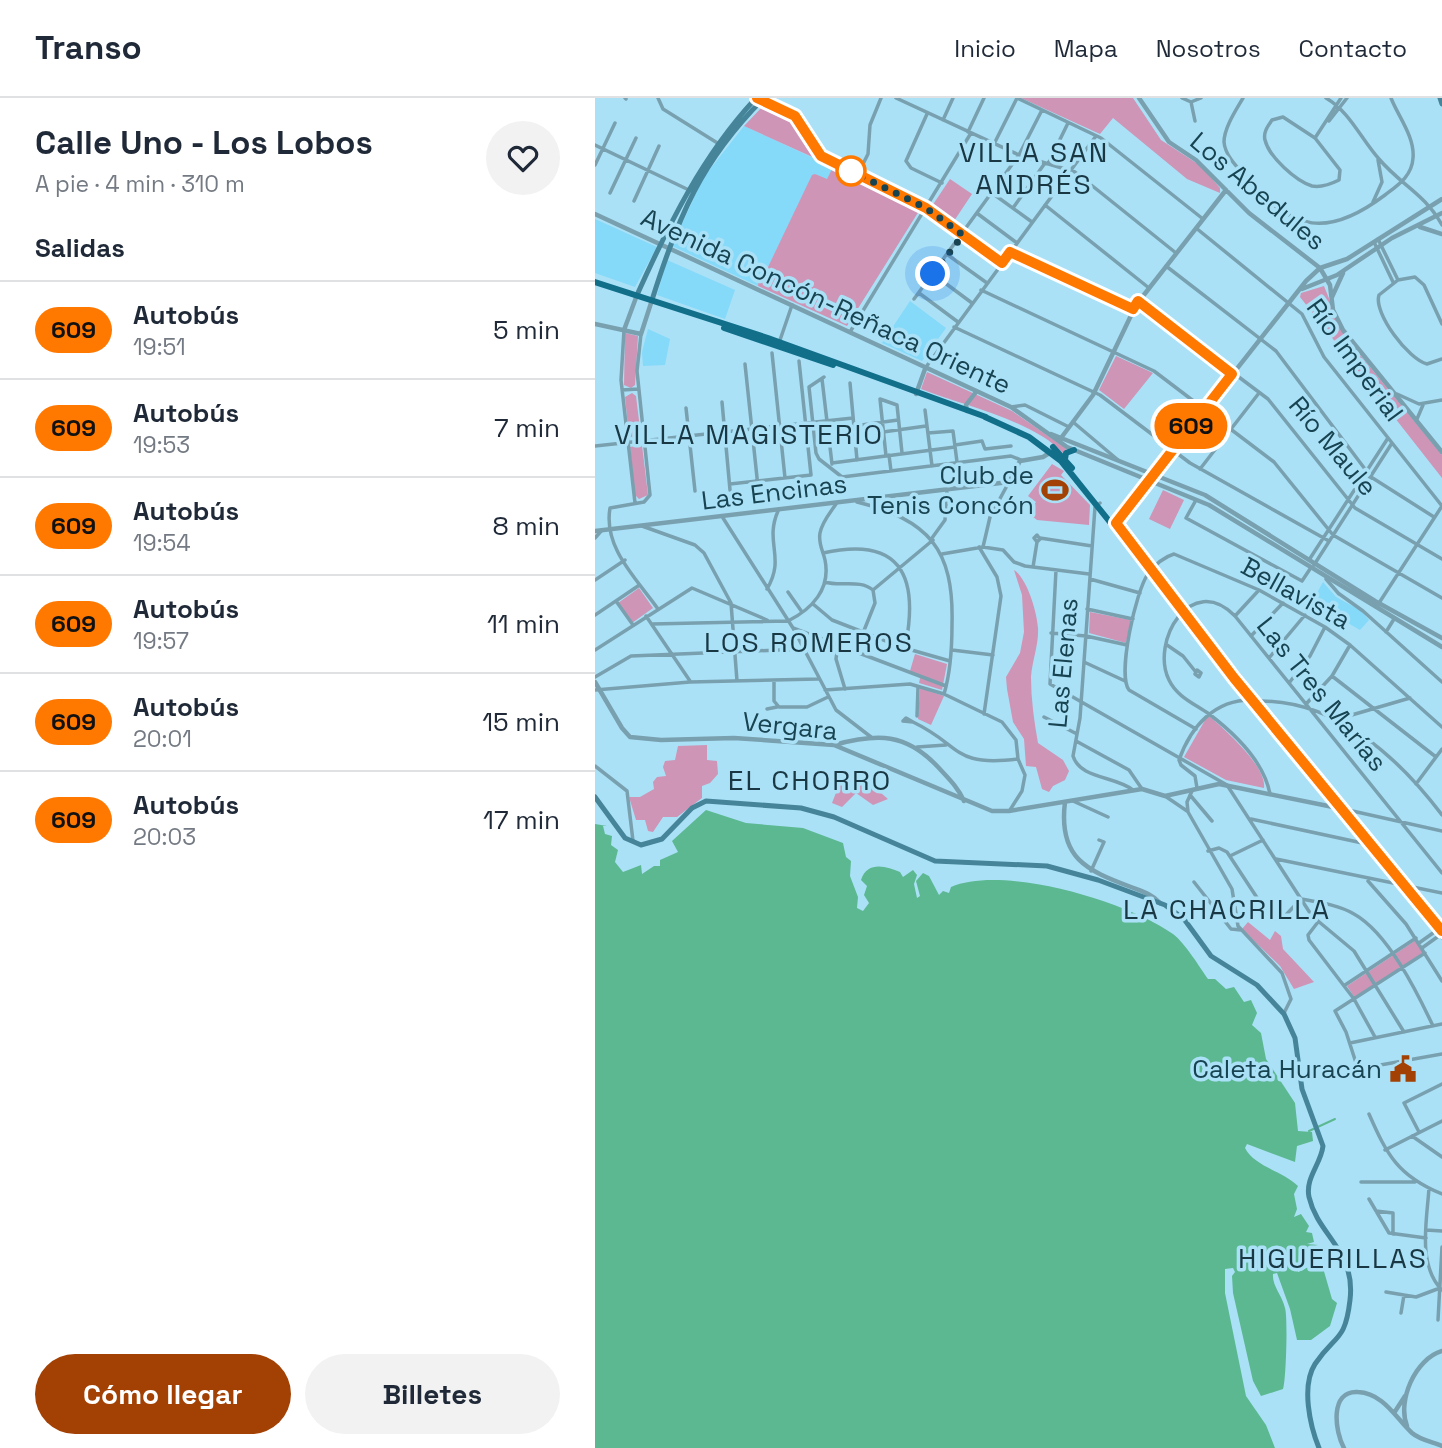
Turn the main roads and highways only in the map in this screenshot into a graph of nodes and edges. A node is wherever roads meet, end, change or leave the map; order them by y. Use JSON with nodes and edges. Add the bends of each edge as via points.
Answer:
{"nodes":[{"id":1,"x":760,"y":98,"type":"edge"},
{"id":2,"x":1440,"y":98,"type":"edge"},
{"id":3,"x":1442,"y":104,"type":"edge"},
{"id":4,"x":664,"y":247,"type":"junction"},
{"id":5,"x":654,"y":261,"type":"junction"},
{"id":6,"x":662,"y":264,"type":"junction"},
{"id":7,"x":595,"y":282,"type":"edge"},
{"id":8,"x":637,"y":295,"type":"junction"},
{"id":9,"x":652,"y":300,"type":"junction"},
{"id":10,"x":1056,"y":445,"type":"junction"},
{"id":11,"x":1074,"y":450,"type":"road end"},
{"id":12,"x":1065,"y":459,"type":"junction"},
{"id":13,"x":1099,"y":504,"type":"junction"},
{"id":14,"x":595,"y":797,"type":"edge"},
{"id":15,"x":1441,"y":932,"type":"edge"},
{"id":16,"x":1319,"y":1448,"type":"edge"}],
"edges":[{"from":1,"to":4,"type":"main road","via":[[719,144]]},
{"from":2,"to":3,"type":"main road"},
{"from":4,"to":5,"type":"main road"},
{"from":4,"to":6,"type":"main road"},
{"from":5,"to":6,"type":"main road"},
{"from":5,"to":8,"type":"main road"},
{"from":6,"to":9,"type":"main road"},
{"from":7,"to":8,"type":"main road"},
{"from":8,"to":9,"type":"main road"},
{"from":9,"to":10,"type":"main road","via":[[777,348],[967,408]]},
{"from":10,"to":12,"type":"main road"},
{"from":10,"to":13,"type":"main road"},
{"from":11,"to":12,"type":"main road","via":[[1066,453]]},
{"from":12,"to":13,"type":"main road"},
{"from":13,"to":15,"type":"main road"},
{"from":14,"to":16,"type":"main road","via":[[633,844],[649,845],[662,839],[692,808],[706,801],[801,808],[834,817],[935,861],[1047,866],[1161,903],[1181,916],[1212,956],[1257,985],[1284,1014],[1295,1038],[1302,1088],[1322,1151],[1309,1183],[1309,1197],[1343,1256],[1351,1288],[1342,1335],[1316,1363],[1310,1377],[1311,1418]]}]}
